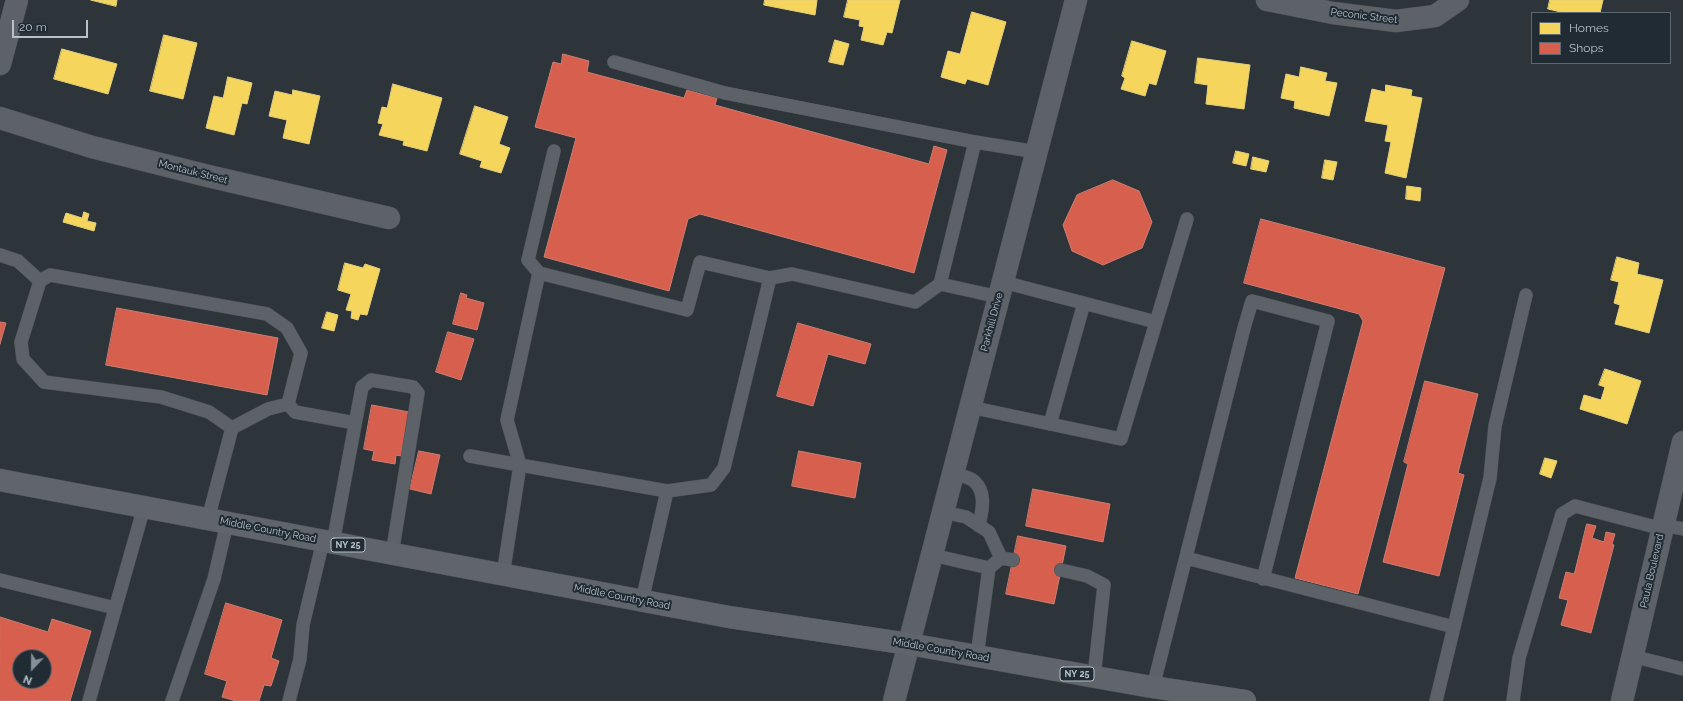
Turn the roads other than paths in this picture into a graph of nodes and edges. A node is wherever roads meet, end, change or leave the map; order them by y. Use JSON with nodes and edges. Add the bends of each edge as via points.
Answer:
{"nodes":[{"id":1,"x":18,"y":0,"type":"edge"},
{"id":2,"x":1076,"y":0,"type":"edge"},
{"id":3,"x":1267,"y":0,"type":"edge"},
{"id":4,"x":1458,"y":0,"type":"edge"},
{"id":5,"x":614,"y":62,"type":"dead end"},
{"id":6,"x":0,"y":64,"type":"edge"},
{"id":7,"x":0,"y":118,"type":"edge"},
{"id":8,"x":975,"y":142,"type":"junction"},
{"id":9,"x":554,"y":151,"type":"dead end"},
{"id":10,"x":1037,"y":152,"type":"junction"},
{"id":11,"x":389,"y":218,"type":"dead end"},
{"id":12,"x":1187,"y":219,"type":"dead end"},
{"id":13,"x":0,"y":255,"type":"edge"},
{"id":14,"x":539,"y":273,"type":"junction"},
{"id":15,"x":770,"y":278,"type":"junction"},
{"id":16,"x":40,"y":281,"type":"junction"},
{"id":17,"x":940,"y":284,"type":"junction"},
{"id":18,"x":1001,"y":290,"type":"junction"},
{"id":19,"x":1526,"y":295,"type":"dead end"},
{"id":20,"x":1084,"y":303,"type":"junction"},
{"id":21,"x":1156,"y":322,"type":"junction"},
{"id":22,"x":288,"y":404,"type":"junction"},
{"id":23,"x":970,"y":407,"type":"junction"},
{"id":24,"x":355,"y":423,"type":"junction"},
{"id":25,"x":1050,"y":424,"type":"junction"},
{"id":26,"x":232,"y":428,"type":"junction"},
{"id":27,"x":1683,"y":442,"type":"edge"},
{"id":28,"x":470,"y":456,"type":"dead end"},
{"id":29,"x":520,"y":465,"type":"junction"},
{"id":30,"x":953,"y":473,"type":"junction"},
{"id":31,"x":0,"y":480,"type":"edge"},
{"id":32,"x":667,"y":491,"type":"junction"},
{"id":33,"x":144,"y":507,"type":"junction"},
{"id":34,"x":943,"y":512,"type":"junction"},
{"id":35,"x":218,"y":521,"type":"junction"},
{"id":36,"x":979,"y":526,"type":"junction"},
{"id":37,"x":1670,"y":528,"type":"edge"},
{"id":38,"x":328,"y":542,"type":"junction"},
{"id":39,"x":392,"y":554,"type":"junction"},
{"id":40,"x":932,"y":555,"type":"junction"},
{"id":41,"x":1186,"y":558,"type":"junction"},
{"id":42,"x":989,"y":568,"type":"junction"},
{"id":43,"x":1061,"y":570,"type":"dead end"},
{"id":44,"x":503,"y":575,"type":"junction"},
{"id":45,"x":1263,"y":578,"type":"junction"},
{"id":46,"x":0,"y":580,"type":"edge"},
{"id":47,"x":642,"y":601,"type":"junction"},
{"id":48,"x":115,"y":608,"type":"junction"},
{"id":49,"x":1454,"y":627,"type":"junction"},
{"id":50,"x":908,"y":644,"type":"junction"},
{"id":51,"x":977,"y":656,"type":"junction"},
{"id":52,"x":1632,"y":656,"type":"junction"},
{"id":53,"x":1683,"y":669,"type":"edge"},
{"id":54,"x":1094,"y":677,"type":"junction"},
{"id":55,"x":1153,"y":687,"type":"junction"},
{"id":56,"x":89,"y":701,"type":"edge"},
{"id":57,"x":172,"y":701,"type":"edge"},
{"id":58,"x":289,"y":701,"type":"edge"},
{"id":59,"x":894,"y":701,"type":"edge"},
{"id":60,"x":1245,"y":701,"type":"edge"},
{"id":61,"x":1436,"y":701,"type":"edge"},
{"id":62,"x":1513,"y":701,"type":"edge"},
{"id":63,"x":1622,"y":701,"type":"edge"}],
"edges":[{"from":1,"to":6,"type":"street"},
{"from":2,"to":10,"type":"street","name":"Parkhill Drive"},
{"from":3,"to":4,"type":"street","name":"Peconic Street","via":[[1333,13],[1396,21],[1435,16]]},
{"from":5,"to":8,"type":"lane","via":[[725,92]]},
{"from":7,"to":11,"type":"street","name":"Montauk Street","via":[[100,149]]},
{"from":8,"to":10,"type":"lane"},
{"from":8,"to":17,"type":"lane"},
{"from":9,"to":14,"type":"lane","via":[[528,260]]},
{"from":10,"to":18,"type":"street","name":"Parkhill Drive"},
{"from":12,"to":21,"type":"lane"},
{"from":13,"to":16,"type":"lane","via":[[18,261]]},
{"from":14,"to":15,"type":"lane","via":[[687,310],[700,262]]},
{"from":14,"to":29,"type":"lane","via":[[507,420]]},
{"from":15,"to":17,"type":"lane","via":[[792,274],[915,302]]},
{"from":15,"to":32,"type":"lane","via":[[724,468],[711,485]]},
{"from":16,"to":22,"type":"lane","via":[[50,275],[267,314],[287,328],[301,353]]},
{"from":16,"to":26,"type":"lane","via":[[21,342],[23,359],[44,382],[161,397],[209,412]]},
{"from":17,"to":18,"type":"lane"},
{"from":18,"to":20,"type":"lane"},
{"from":18,"to":23,"type":"street","name":"Parkhill Drive"},
{"from":19,"to":49,"type":"lane","via":[[1495,426],[1490,478]]},
{"from":20,"to":21,"type":"lane"},
{"from":20,"to":25,"type":"lane"},
{"from":21,"to":25,"type":"lane","via":[[1121,440]]},
{"from":22,"to":24,"type":"lane","via":[[295,412]]},
{"from":22,"to":26,"type":"lane","via":[[268,408]]},
{"from":23,"to":25,"type":"lane"},
{"from":23,"to":30,"type":"street","name":"Parkhill Drive"},
{"from":24,"to":38,"type":"lane"},
{"from":24,"to":39,"type":"lane","via":[[362,388],[371,380],[413,387],[418,393]]},
{"from":26,"to":35,"type":"lane"},
{"from":27,"to":37,"type":"street","name":"Paula Boulevard"},
{"from":28,"to":29,"type":"lane"},
{"from":29,"to":32,"type":"lane"},
{"from":29,"to":44,"type":"lane"},
{"from":30,"to":34,"type":"street","name":"Parkhill Drive"},
{"from":30,"to":36,"type":"lane","via":[[973,480],[979,489],[983,499]]},
{"from":31,"to":33,"type":"main road","name":"Middle Country Road","number":"NY 25"},
{"from":32,"to":47,"type":"lane"},
{"from":33,"to":35,"type":"main road","name":"Middle Country Road","number":"NY 25"},
{"from":33,"to":48,"type":"lane"},
{"from":34,"to":36,"type":"lane","via":[[966,518]]},
{"from":34,"to":40,"type":"street","name":"Parkhill Drive"},
{"from":35,"to":38,"type":"main road","name":"Middle Country Road","number":"NY 25"},
{"from":35,"to":57,"type":"lane","via":[[214,579]]},
{"from":36,"to":42,"type":"lane","via":[[989,532],[1007,559]]},
{"from":37,"to":52,"type":"street","name":"Paula Boulevard"},
{"from":37,"to":62,"type":"lane","via":[[1575,506],[1562,514],[1519,658]]},
{"from":38,"to":39,"type":"main road","name":"Middle Country Road","number":"NY 25"},
{"from":38,"to":58,"type":"lane","via":[[305,618],[300,659]]},
{"from":39,"to":44,"type":"main road","name":"Middle Country Road","number":"NY 25"},
{"from":40,"to":42,"type":"lane"},
{"from":40,"to":50,"type":"street","name":"Parkhill Drive"},
{"from":41,"to":45,"type":"lane"},
{"from":41,"to":45,"type":"lane","via":[[1252,300],[1328,322]]},
{"from":41,"to":55,"type":"lane"},
{"from":42,"to":51,"type":"lane"},
{"from":43,"to":54,"type":"lane","via":[[1087,576],[1104,585]]},
{"from":44,"to":47,"type":"main road","name":"Middle Country Road","number":"NY 25"},
{"from":45,"to":49,"type":"lane"},
{"from":46,"to":48,"type":"lane"},
{"from":47,"to":50,"type":"main road","name":"Middle Country Road","number":"NY 25","via":[[728,617]]},
{"from":48,"to":56,"type":"lane"},
{"from":49,"to":61,"type":"lane"},
{"from":50,"to":51,"type":"main road","name":"Middle Country Road","number":"NY 25"},
{"from":50,"to":59,"type":"street","name":"Parkhill Drive"},
{"from":51,"to":54,"type":"main road","name":"Middle Country Road","number":"NY 25"},
{"from":52,"to":53,"type":"lane"},
{"from":52,"to":63,"type":"street","name":"Paula Boulevard"},
{"from":54,"to":55,"type":"main road","name":"Middle Country Road","number":"NY 25"},
{"from":55,"to":60,"type":"main road","name":"Middle Country Road","number":"NY 25"}]}
